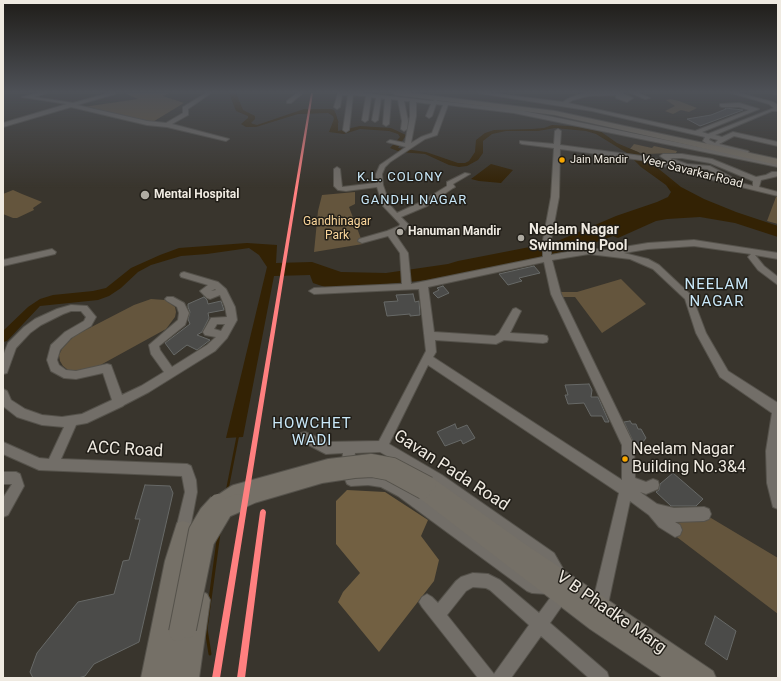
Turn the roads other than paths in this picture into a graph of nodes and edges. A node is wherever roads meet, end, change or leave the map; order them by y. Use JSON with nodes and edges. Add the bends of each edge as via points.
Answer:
{"nodes":[{"id":1,"x":167,"y":125,"type":"edge"},
{"id":2,"x":346,"y":125,"type":"edge"},
{"id":3,"x":405,"y":125,"type":"edge"},
{"id":4,"x":411,"y":125,"type":"edge"},
{"id":5,"x":438,"y":125,"type":"edge"},
{"id":6,"x":590,"y":125,"type":"edge"},
{"id":7,"x":595,"y":125,"type":"edge"},
{"id":8,"x":651,"y":125,"type":"edge"},
{"id":9,"x":715,"y":125,"type":"edge"},
{"id":10,"x":737,"y":125,"type":"edge"},
{"id":11,"x":404,"y":129,"type":"dead end"},
{"id":12,"x":612,"y":129,"type":"junction"},
{"id":13,"x":346,"y":130,"type":"dead end"},
{"id":14,"x":558,"y":131,"type":"dead end"},
{"id":15,"x":693,"y":135,"type":"junction"},
{"id":16,"x":707,"y":138,"type":"junction"},
{"id":17,"x":226,"y":139,"type":"dead end"},
{"id":18,"x":719,"y":141,"type":"junction"},
{"id":19,"x":522,"y":142,"type":"dead end"},
{"id":20,"x":395,"y":143,"type":"dead end"},
{"id":21,"x":778,"y":144,"type":"edge"},
{"id":22,"x":557,"y":147,"type":"junction"},
{"id":23,"x":407,"y":148,"type":"junction"},
{"id":24,"x":778,"y":158,"type":"edge"},
{"id":25,"x":778,"y":162,"type":"edge"},
{"id":26,"x":778,"y":165,"type":"edge"},
{"id":27,"x":683,"y":168,"type":"junction"},
{"id":28,"x":337,"y":169,"type":"dead end"},
{"id":29,"x":467,"y":174,"type":"dead end"},
{"id":30,"x":778,"y":174,"type":"edge"},
{"id":31,"x":756,"y":184,"type":"junction"},
{"id":32,"x":380,"y":185,"type":"junction"},
{"id":33,"x":778,"y":189,"type":"edge"},
{"id":34,"x":778,"y":194,"type":"edge"},
{"id":35,"x":396,"y":216,"type":"junction"},
{"id":36,"x":390,"y":233,"type":"junction"},
{"id":37,"x":362,"y":241,"type":"dead end"},
{"id":38,"x":52,"y":252,"type":"dead end"},
{"id":39,"x":611,"y":252,"type":"junction"},
{"id":40,"x":778,"y":256,"type":"edge"},
{"id":41,"x":547,"y":257,"type":"junction"},
{"id":42,"x":752,"y":257,"type":"dead end"},
{"id":43,"x":3,"y":263,"type":"edge"},
{"id":44,"x":184,"y":275,"type":"dead end"},
{"id":45,"x":778,"y":282,"type":"edge"},
{"id":46,"x":409,"y":285,"type":"junction"},
{"id":47,"x":423,"y":285,"type":"junction"},
{"id":48,"x":314,"y":291,"type":"dead end"},
{"id":49,"x":170,"y":299,"type":"dead end"},
{"id":50,"x":516,"y":311,"type":"dead end"},
{"id":51,"x":232,"y":320,"type":"junction"},
{"id":52,"x":224,"y":335,"type":"junction"},
{"id":53,"x":430,"y":336,"type":"junction"},
{"id":54,"x":503,"y":336,"type":"junction"},
{"id":55,"x":543,"y":339,"type":"dead end"},
{"id":56,"x":429,"y":355,"type":"junction"},
{"id":57,"x":3,"y":370,"type":"edge"},
{"id":58,"x":171,"y":374,"type":"junction"},
{"id":59,"x":3,"y":394,"type":"edge"},
{"id":60,"x":119,"y":403,"type":"junction"},
{"id":61,"x":778,"y":409,"type":"edge"},
{"id":62,"x":73,"y":420,"type":"junction"},
{"id":63,"x":305,"y":437,"type":"dead end"},
{"id":64,"x":350,"y":446,"type":"junction"},
{"id":65,"x":382,"y":446,"type":"junction"},
{"id":66,"x":3,"y":448,"type":"edge"},
{"id":67,"x":53,"y":463,"type":"junction"},
{"id":68,"x":3,"y":478,"type":"edge"},
{"id":69,"x":653,"y":485,"type":"dead end"},
{"id":70,"x":627,"y":486,"type":"junction"},
{"id":71,"x":778,"y":502,"type":"edge"},
{"id":72,"x":3,"y":510,"type":"edge"},
{"id":73,"x":654,"y":510,"type":"junction"},
{"id":74,"x":704,"y":514,"type":"dead end"},
{"id":75,"x":183,"y":530,"type":"junction"},
{"id":76,"x":675,"y":530,"type":"dead end"},
{"id":77,"x":557,"y":587,"type":"junction"},
{"id":78,"x":427,"y":602,"type":"dead end"},
{"id":79,"x":598,"y":614,"type":"junction"},
{"id":80,"x":438,"y":615,"type":"junction"},
{"id":81,"x":540,"y":625,"type":"junction"},
{"id":82,"x":182,"y":630,"type":"junction"},
{"id":83,"x":151,"y":678,"type":"edge"},
{"id":84,"x":169,"y":678,"type":"edge"},
{"id":85,"x":179,"y":678,"type":"edge"},
{"id":86,"x":189,"y":678,"type":"edge"},
{"id":87,"x":488,"y":678,"type":"edge"},
{"id":88,"x":501,"y":678,"type":"edge"},
{"id":89,"x":601,"y":678,"type":"edge"},
{"id":90,"x":680,"y":678,"type":"edge"},
{"id":91,"x":706,"y":678,"type":"edge"}],
"edges":[{"from":1,"to":17,"type":"street"},
{"from":2,"to":13,"type":"street"},
{"from":3,"to":11,"type":"street"},
{"from":4,"to":23,"type":"street"},
{"from":5,"to":23,"type":"street","via":[[435,134]]},
{"from":6,"to":12,"type":"street"},
{"from":7,"to":12,"type":"highway"},
{"from":8,"to":15,"type":"highway"},
{"from":9,"to":15,"type":"street"},
{"from":10,"to":16,"type":"street"},
{"from":12,"to":25,"type":"highway"},
{"from":12,"to":26,"type":"street"},
{"from":14,"to":22,"type":"street"},
{"from":15,"to":16,"type":"highway"},
{"from":16,"to":18,"type":"highway"},
{"from":16,"to":24,"type":"street","via":[[709,143]]},
{"from":18,"to":21,"type":"street","via":[[733,134]]},
{"from":18,"to":24,"type":"highway"},
{"from":19,"to":22,"type":"street","name":"Veer Savarkar Road"},
{"from":20,"to":23,"type":"street"},
{"from":22,"to":27,"type":"street","name":"Veer Savarkar Road","via":[[646,159]]},
{"from":22,"to":41,"type":"street","via":[[555,203],[547,240]]},
{"from":23,"to":32,"type":"street","via":[[382,166],[379,174]]},
{"from":27,"to":31,"type":"street","name":"Veer Savarkar Road"},
{"from":27,"to":31,"type":"street","via":[[663,156],[712,161]]},
{"from":28,"to":32,"type":"street","via":[[340,189]]},
{"from":29,"to":35,"type":"street","via":[[449,183],[451,187],[424,204]]},
{"from":30,"to":31,"type":"street","via":[[761,177]]},
{"from":31,"to":33,"type":"street"},
{"from":31,"to":34,"type":"street","name":"Veer Savarkar Road"},
{"from":32,"to":35,"type":"street","via":[[387,206]]},
{"from":35,"to":36,"type":"street","via":[[404,226]]},
{"from":36,"to":37,"type":"street"},
{"from":36,"to":46,"type":"street","via":[[403,250]]},
{"from":38,"to":43,"type":"street"},
{"from":39,"to":40,"type":"street","via":[[694,243]]},
{"from":39,"to":41,"type":"street","via":[[589,251]]},
{"from":39,"to":61,"type":"street","via":[[646,261],[668,277],[689,298],[701,333],[724,374]]},
{"from":41,"to":47,"type":"street"},
{"from":41,"to":70,"type":"street","via":[[556,294],[628,444]]},
{"from":42,"to":45,"type":"street"},
{"from":44,"to":51,"type":"street","via":[[215,284],[223,291]]},
{"from":46,"to":47,"type":"street"},
{"from":46,"to":48,"type":"street"},
{"from":47,"to":53,"type":"street"},
{"from":49,"to":58,"type":"street","via":[[181,305],[184,313],[182,322],[154,345],[155,351]]},
{"from":50,"to":54,"type":"street"},
{"from":51,"to":52,"type":"street"},
{"from":51,"to":52,"type":"street","via":[[214,321],[208,332]]},
{"from":52,"to":58,"type":"street","via":[[211,348]]},
{"from":53,"to":54,"type":"street","via":[[496,340]]},
{"from":53,"to":56,"type":"street"},
{"from":54,"to":55,"type":"street"},
{"from":56,"to":65,"type":"street"},
{"from":56,"to":70,"type":"street"},
{"from":57,"to":60,"type":"street","via":[[12,346],[27,330],[60,311],[84,308],[90,317],[88,323],[68,335],[56,348],[52,360],[55,368],[64,374],[76,376],[107,368]]},
{"from":58,"to":60,"type":"street"},
{"from":59,"to":62,"type":"street","via":[[7,403],[21,413],[42,420]]},
{"from":60,"to":62,"type":"street","via":[[83,419]]},
{"from":61,"to":71,"type":"street","via":[[772,470]]},
{"from":62,"to":67,"type":"street"},
{"from":63,"to":64,"type":"street","name":"Gavan Pada Road","via":[[326,448]]},
{"from":64,"to":65,"type":"street","name":"Gavan Pada Road"},
{"from":64,"to":77,"type":"street","via":[[347,470],[351,480],[382,481],[403,491],[532,586]]},
{"from":65,"to":77,"type":"street","name":"Gavan Pada Road","via":[[438,479],[549,558]]},
{"from":66,"to":67,"type":"street","name":"ACC Road","via":[[39,464]]},
{"from":67,"to":75,"type":"street","name":"ACC Road","via":[[187,470],[191,492]]},
{"from":68,"to":72,"type":"street","via":[[16,478],[18,482]]},
{"from":69,"to":70,"type":"street","via":[[646,488]]},
{"from":70,"to":73,"type":"street"},
{"from":70,"to":79,"type":"street"},
{"from":73,"to":74,"type":"street","via":[[674,515]]},
{"from":73,"to":76,"type":"street"},
{"from":75,"to":83,"type":"main road","via":[[174,561]]},
{"from":75,"to":86,"type":"main road","via":[[207,562]]},
{"from":77,"to":79,"type":"main road","name":"V B Phadke Marg"},
{"from":77,"to":81,"type":"street"},
{"from":77,"to":82,"type":"main road","name":"V B Phadke Marg","bridge":true,"via":[[426,488],[388,473],[372,470],[354,471],[321,476],[253,496],[224,509],[205,541]]},
{"from":78,"to":80,"type":"street"},
{"from":79,"to":90,"type":"main road","name":"V B Phadke Marg"},
{"from":79,"to":91,"type":"main road","name":"V B Phadke Marg"},
{"from":80,"to":81,"type":"street","via":[[461,586],[466,582],[481,580],[495,585]]},
{"from":80,"to":87,"type":"street"},
{"from":81,"to":88,"type":"street"},
{"from":81,"to":89,"type":"street"},
{"from":82,"to":84,"type":"main road"},
{"from":82,"to":85,"type":"main road"}]}
